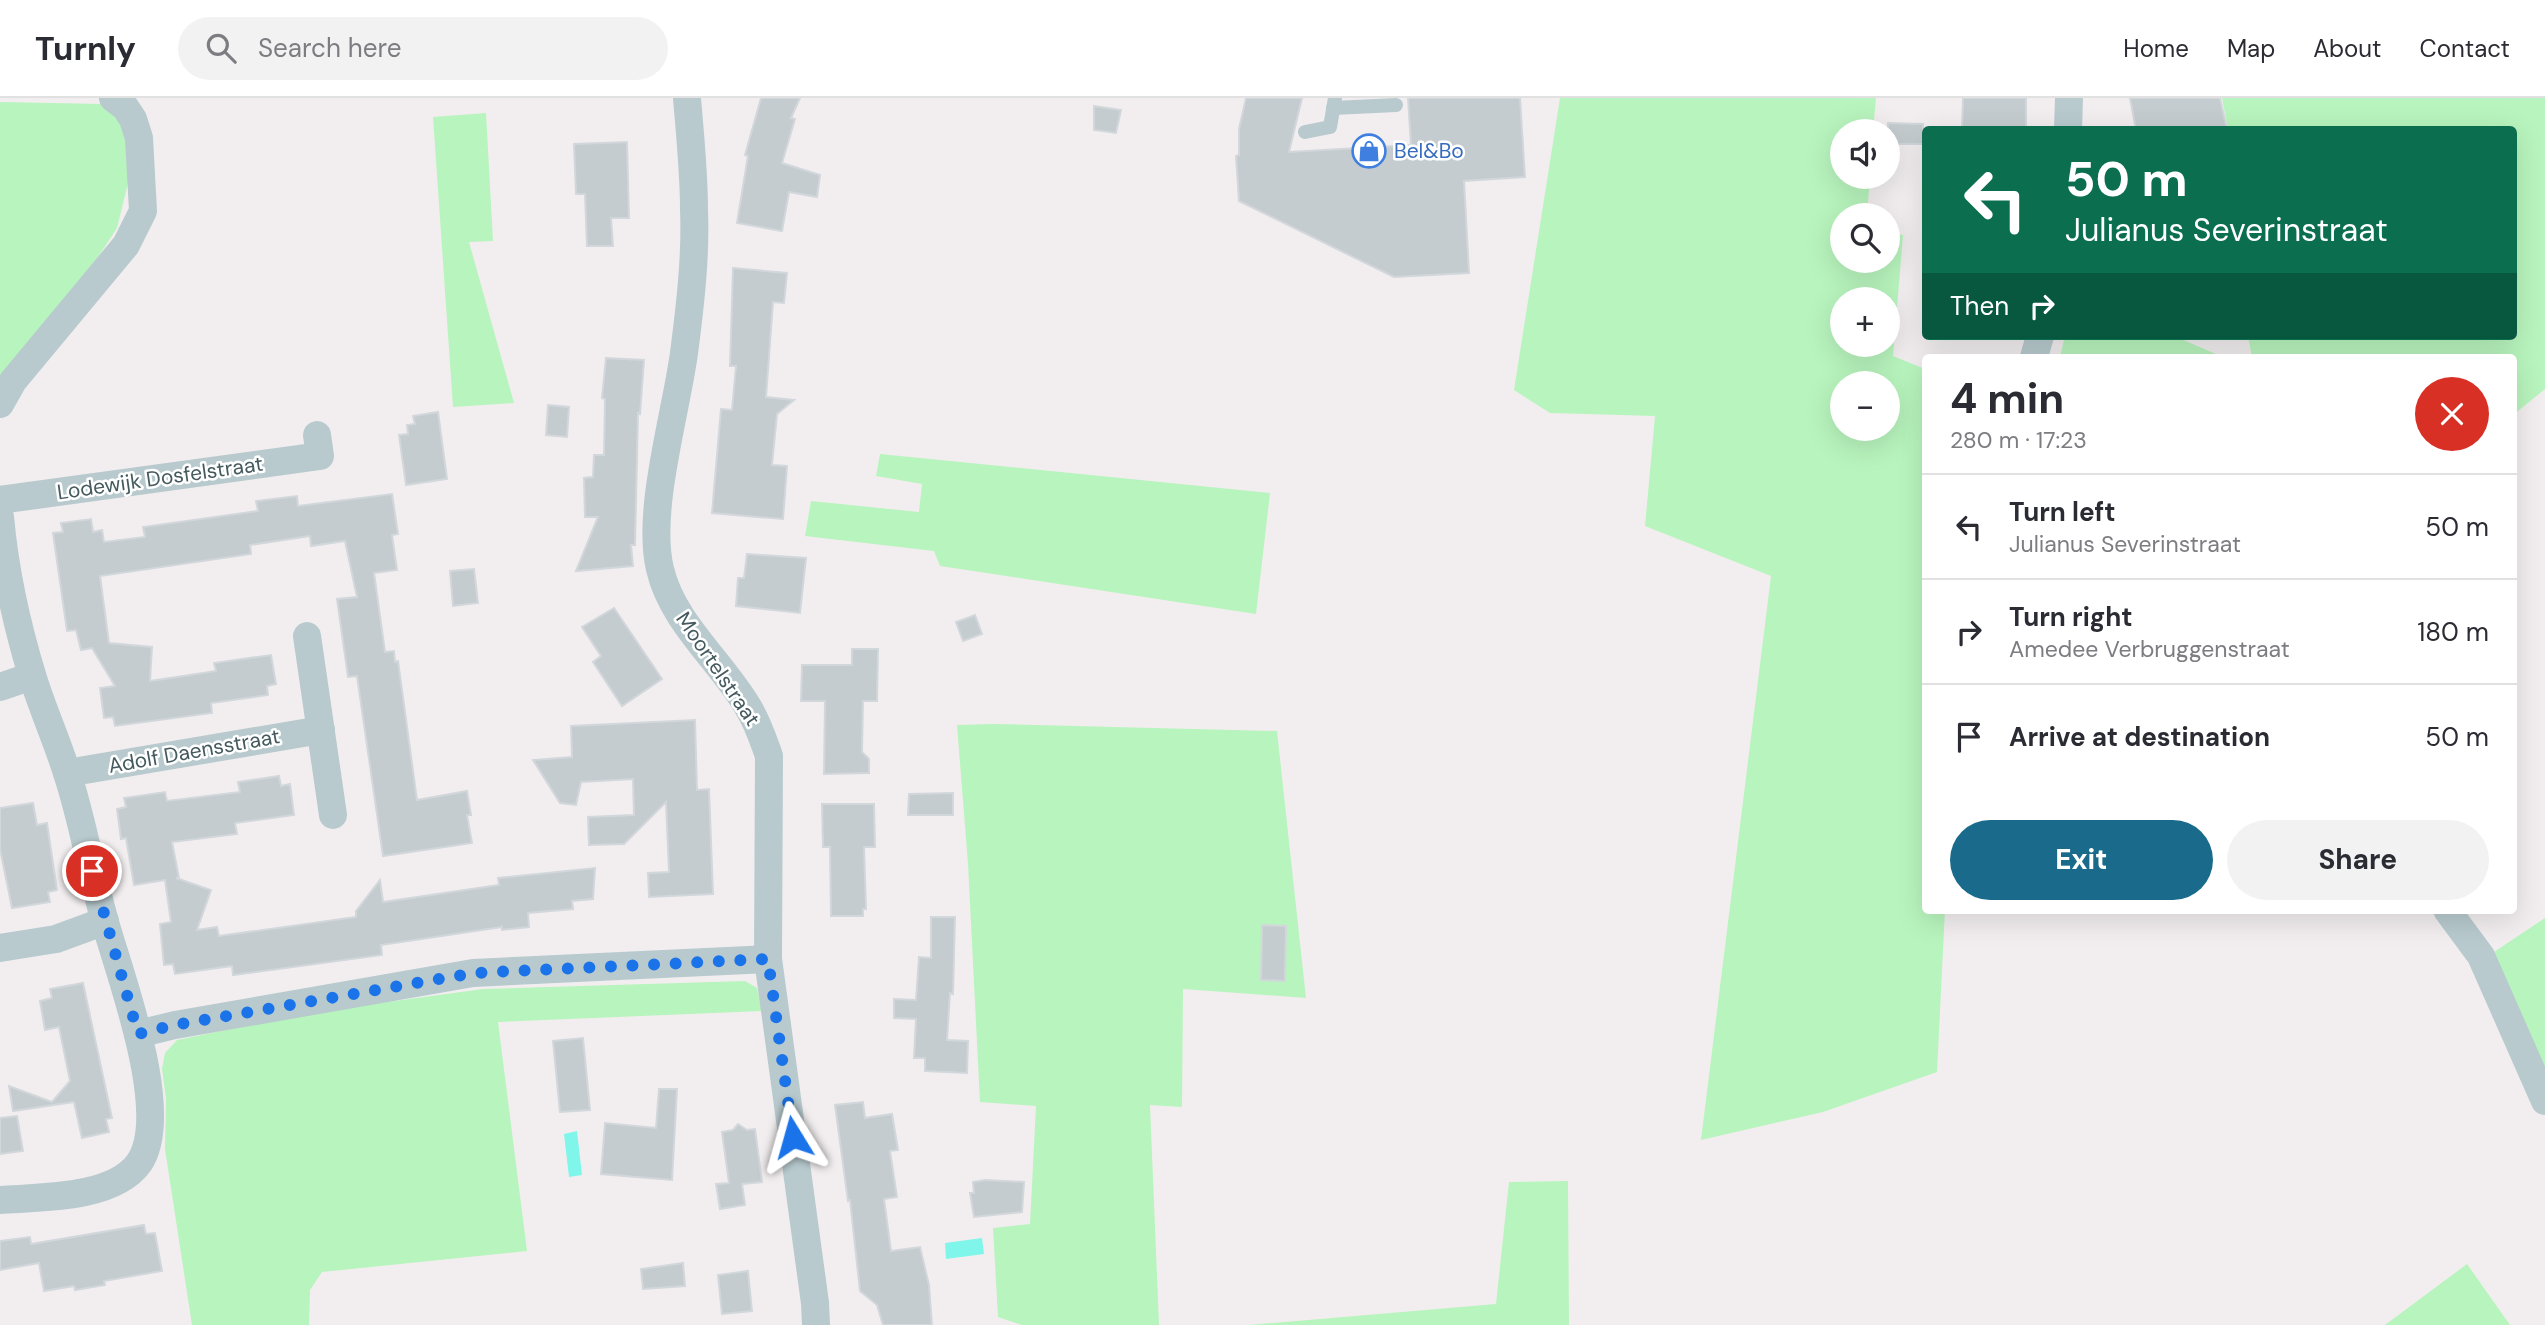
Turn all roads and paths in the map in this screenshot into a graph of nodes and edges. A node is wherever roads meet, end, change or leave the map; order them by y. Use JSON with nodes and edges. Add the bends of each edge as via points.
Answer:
{"nodes":[{"id":1,"x":687,"y":98,"type":"edge"},
{"id":2,"x":2069,"y":98,"type":"edge"},
{"id":3,"x":125,"y":101,"type":"edge"},
{"id":4,"x":1334,"y":103,"type":"edge"},
{"id":5,"x":1396,"y":105,"type":"dead end"},
{"id":6,"x":2068,"y":126,"type":"edge"},
{"id":7,"x":1305,"y":132,"type":"dead end"},
{"id":8,"x":0,"y":404,"type":"edge"},
{"id":9,"x":326,"y":448,"type":"dead end"},
{"id":10,"x":0,"y":500,"type":"edge"},
{"id":11,"x":0,"y":517,"type":"edge"},
{"id":12,"x":307,"y":636,"type":"dead end"},
{"id":13,"x":32,"y":676,"type":"junction"},
{"id":14,"x":0,"y":687,"type":"edge"},
{"id":15,"x":321,"y":730,"type":"junction"},
{"id":16,"x":67,"y":773,"type":"junction"},
{"id":17,"x":334,"y":816,"type":"dead end"},
{"id":18,"x":2450,"y":914,"type":"edge"},
{"id":19,"x":105,"y":921,"type":"junction"},
{"id":20,"x":0,"y":948,"type":"edge"},
{"id":21,"x":768,"y":959,"type":"junction"},
{"id":22,"x":138,"y":1034,"type":"junction"},
{"id":23,"x":2545,"y":1101,"type":"edge"},
{"id":24,"x":0,"y":1200,"type":"edge"},
{"id":25,"x":816,"y":1325,"type":"edge"}],
"edges":[{"from":1,"to":21,"type":"street","name":"Moortelstraat","via":[[695,212],[692,263],[684,354],[659,509],[659,566],[678,611],[747,705],[769,756]]},
{"from":2,"to":6,"type":"street"},
{"from":3,"to":8,"type":"street","via":[[139,138],[143,211],[126,245],[13,381]]},
{"from":4,"to":5,"type":"lane"},
{"from":4,"to":7,"type":"lane","via":[[1330,127]]},
{"from":9,"to":10,"type":"street","name":"Lodewijk Dosfelstraat"},
{"from":11,"to":13,"type":"street","via":[[16,615]]},
{"from":12,"to":15,"type":"street"},
{"from":13,"to":14,"type":"street"},
{"from":13,"to":16,"type":"street"},
{"from":15,"to":16,"type":"street","name":"Adolf Daensstraat"},
{"from":15,"to":17,"type":"street"},
{"from":16,"to":19,"type":"street"},
{"from":18,"to":23,"type":"street","via":[[2481,956]]},
{"from":19,"to":20,"type":"street","via":[[57,939]]},
{"from":19,"to":22,"type":"street"},
{"from":21,"to":22,"type":"street","via":[[474,973]]},
{"from":21,"to":25,"type":"street","name":"Moortelstraat"},
{"from":22,"to":24,"type":"street","via":[[150,1109],[150,1135],[139,1162],[122,1179],[99,1188]]}]}
